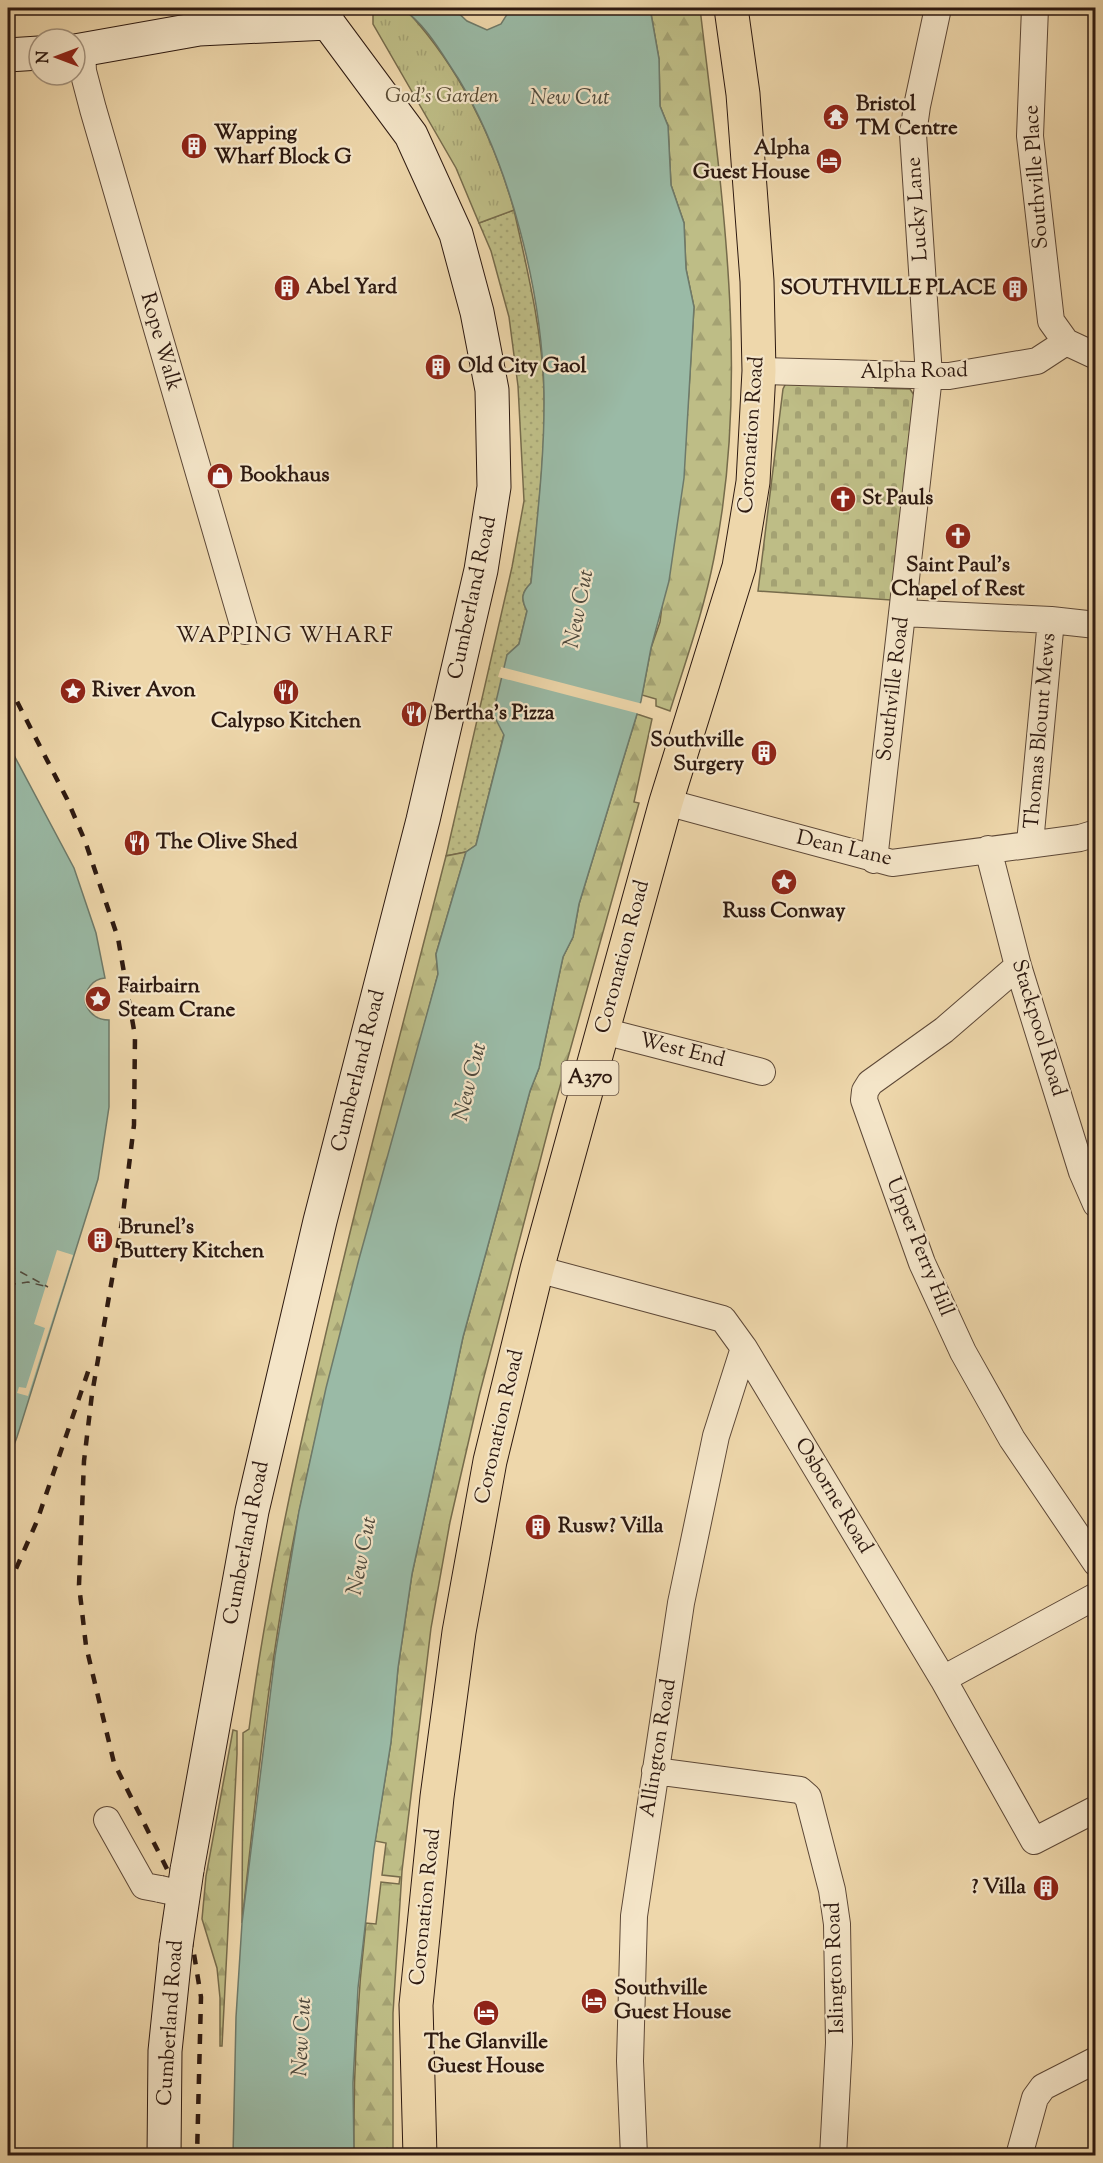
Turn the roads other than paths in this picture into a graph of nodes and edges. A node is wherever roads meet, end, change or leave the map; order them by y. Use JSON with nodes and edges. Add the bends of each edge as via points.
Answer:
{"nodes":[{"id":1,"x":731,"y":8,"type":"edge"},
{"id":2,"x":938,"y":8,"type":"edge"},
{"id":3,"x":1035,"y":8,"type":"edge"},
{"id":4,"x":333,"y":13,"type":"edge"},
{"id":5,"x":87,"y":49,"type":"edge"},
{"id":6,"x":27,"y":54,"type":"edge"},
{"id":7,"x":8,"y":55,"type":"edge"},
{"id":8,"x":87,"y":86,"type":"edge"},
{"id":9,"x":1066,"y":342,"type":"junction"},
{"id":10,"x":1095,"y":356,"type":"edge"},
{"id":11,"x":759,"y":371,"type":"junction"},
{"id":12,"x":928,"y":376,"type":"junction"},
{"id":13,"x":903,"y":613,"type":"junction"},
{"id":14,"x":1051,"y":620,"type":"junction"},
{"id":15,"x":1095,"y":625,"type":"edge"},
{"id":16,"x":245,"y":631,"type":"dead end"},
{"id":17,"x":666,"y":802,"type":"junction"},
{"id":18,"x":1095,"y":833,"type":"edge"},
{"id":19,"x":1030,"y":843,"type":"junction"},
{"id":20,"x":988,"y":849,"type":"junction"},
{"id":21,"x":874,"y":860,"type":"junction"},
{"id":22,"x":1018,"y":966,"type":"junction"},
{"id":23,"x":603,"y":1031,"type":"junction"},
{"id":24,"x":762,"y":1071,"type":"dead end"},
{"id":25,"x":1095,"y":1204,"type":"edge"},
{"id":26,"x":537,"y":1269,"type":"junction"},
{"id":27,"x":744,"y":1348,"type":"junction"},
{"id":28,"x":1095,"y":1563,"type":"edge"},
{"id":29,"x":1095,"y":1596,"type":"edge"},
{"id":30,"x":943,"y":1680,"type":"junction"},
{"id":31,"x":654,"y":1771,"type":"junction"},
{"id":32,"x":1095,"y":1809,"type":"edge"},
{"id":33,"x":106,"y":1820,"type":"dead end"},
{"id":34,"x":177,"y":1884,"type":"junction"},
{"id":35,"x":1095,"y":2060,"type":"edge"},
{"id":36,"x":164,"y":2156,"type":"edge"},
{"id":37,"x":420,"y":2156,"type":"edge"},
{"id":38,"x":634,"y":2156,"type":"edge"},
{"id":39,"x":833,"y":2156,"type":"edge"},
{"id":40,"x":1019,"y":2156,"type":"edge"}],
"edges":[{"from":1,"to":11,"type":"highway","name":"Coronation Road","number":"A370","via":[[743,94],[757,281]]},
{"from":2,"to":12,"type":"street","name":"Lucky Lane","via":[[913,134]]},
{"from":3,"to":9,"type":"street","name":"Southville Place","via":[[1030,136],[1051,321]]},
{"from":4,"to":5,"type":"street","via":[[200,29]]},
{"from":4,"to":34,"type":"street","name":"Cumberland Road","via":[[411,135],[456,234],[492,390],[494,487],[481,570],[423,820],[320,1221],[254,1500]]},
{"from":6,"to":7,"type":"street"},
{"from":8,"to":16,"type":"street","name":"Rope Walk"},
{"from":9,"to":10,"type":"street"},
{"from":9,"to":12,"type":"street","name":"Alpha Road","via":[[1037,361]]},
{"from":11,"to":12,"type":"street","name":"Alpha Road"},
{"from":11,"to":17,"type":"highway","name":"Coronation Road","number":"A370","via":[[753,482],[739,567]]},
{"from":12,"to":13,"type":"street","name":"Southville Road"},
{"from":13,"to":14,"type":"street"},
{"from":13,"to":21,"type":"street","name":"Southville Road"},
{"from":14,"to":15,"type":"street"},
{"from":14,"to":19,"type":"street","name":"Thomas Blount Mews"},
{"from":17,"to":21,"type":"street","name":"Dean Lane"},
{"from":17,"to":23,"type":"highway","name":"Coronation Road","number":"A370"},
{"from":18,"to":19,"type":"street","name":"Dean Lane"},
{"from":19,"to":20,"type":"street","name":"Dean Lane"},
{"from":20,"to":21,"type":"street","name":"Dean Lane","via":[[906,862]]},
{"from":20,"to":22,"type":"street","name":"Stackpool Road"},
{"from":22,"to":25,"type":"street","name":"Stackpool Road"},
{"from":22,"to":28,"type":"street","name":"Upper Perry Hill","via":[[944,1030],[870,1083],[864,1100],[922,1263],[959,1343],[1012,1439]]},
{"from":23,"to":24,"type":"street","name":"West End"},
{"from":23,"to":26,"type":"highway","name":"Coronation Road","number":"A370"},
{"from":26,"to":27,"type":"street","name":"Osborne Road","via":[[723,1319]]},
{"from":26,"to":37,"type":"highway","name":"Coronation Road","number":"A370","via":[[490,1461],[459,1632],[416,2005]]},
{"from":27,"to":30,"type":"street","name":"Osborne Road"},
{"from":27,"to":31,"type":"street","name":"Allington Road","via":[[716,1436],[681,1603]]},
{"from":29,"to":30,"type":"street"},
{"from":30,"to":32,"type":"street","name":"Osborne Road","via":[[1034,1841]]},
{"from":31,"to":38,"type":"street","name":"Allington Road","via":[[634,1916],[630,2061]]},
{"from":31,"to":39,"type":"street","name":"Islington Road","via":[[800,1790],[808,1797],[837,1924],[838,2043]]},
{"from":33,"to":34,"type":"street","via":[[144,1886]]},
{"from":34,"to":36,"type":"street","name":"Cumberland Road","bridge":true,"via":[[176,1945],[165,2051]]},
{"from":35,"to":40,"type":"street","via":[[1043,2087],[1035,2098]]}]}
